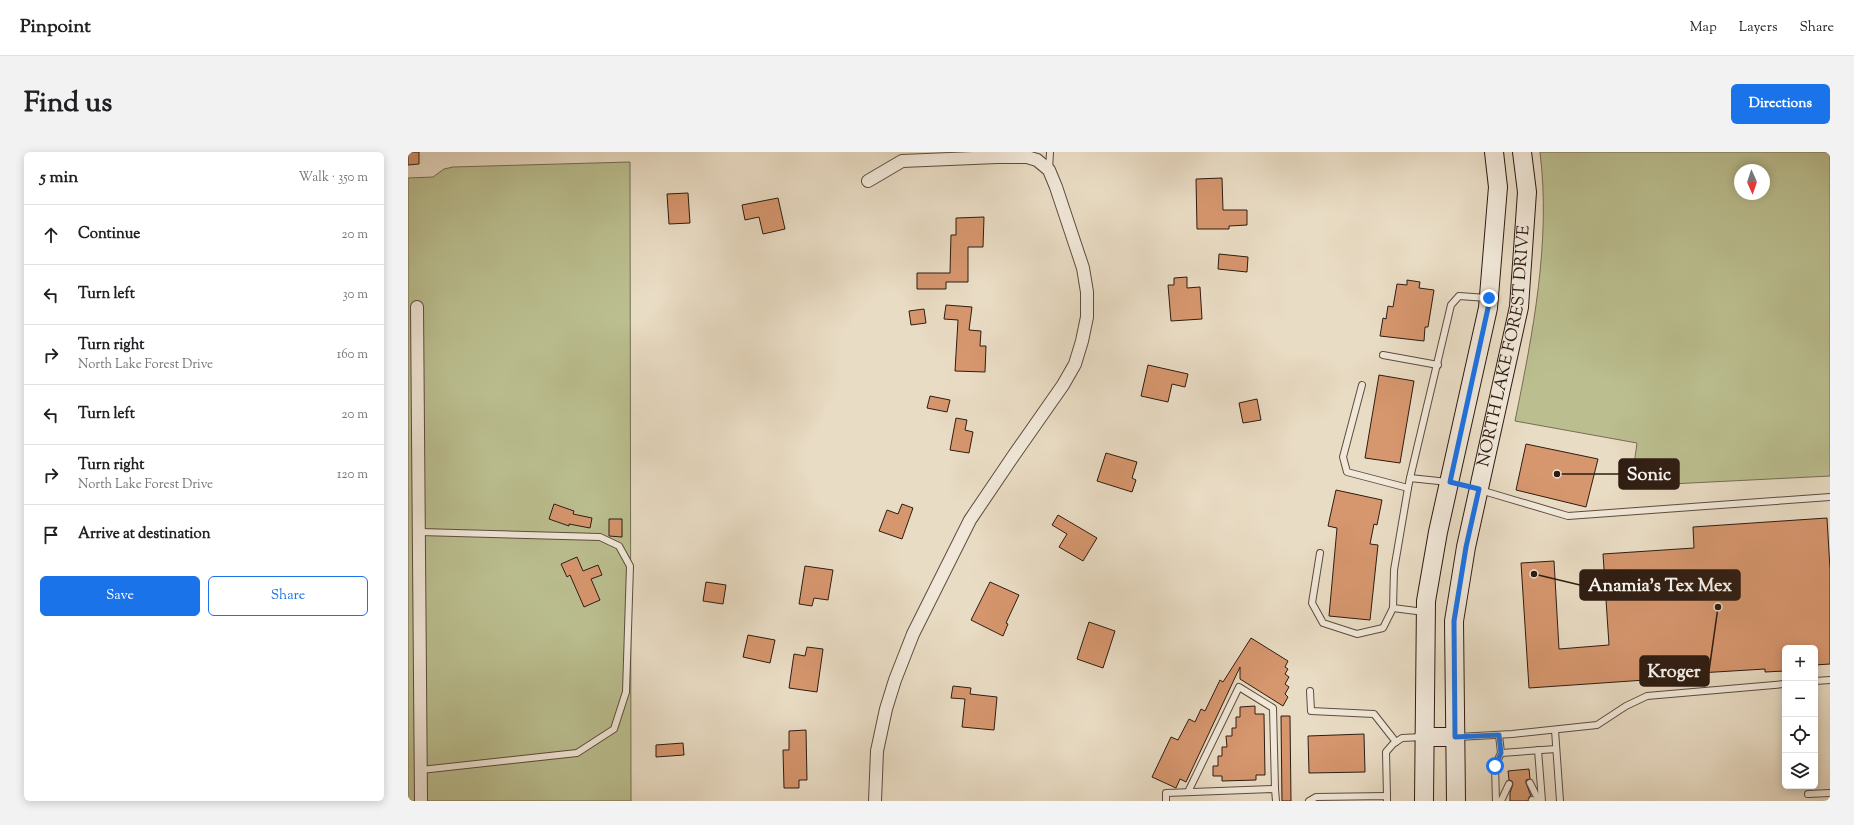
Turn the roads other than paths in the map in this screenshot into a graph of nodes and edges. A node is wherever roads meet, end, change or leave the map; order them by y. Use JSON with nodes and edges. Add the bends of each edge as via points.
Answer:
{"nodes":[{"id":1,"x":1050,"y":152,"type":"edge"},
{"id":2,"x":1494,"y":152,"type":"edge"},
{"id":3,"x":1522,"y":152,"type":"edge"},
{"id":4,"x":1049,"y":170,"type":"junction"},
{"id":5,"x":868,"y":181,"type":"dead end"},
{"id":6,"x":1489,"y":298,"type":"junction"},
{"id":7,"x":417,"y":307,"type":"dead end"},
{"id":8,"x":1383,"y":355,"type":"dead end"},
{"id":9,"x":1438,"y":365,"type":"junction"},
{"id":10,"x":1362,"y":385,"type":"dead end"},
{"id":11,"x":1410,"y":478,"type":"junction"},
{"id":12,"x":1450,"y":482,"type":"junction"},
{"id":13,"x":1408,"y":488,"type":"junction"},
{"id":14,"x":1479,"y":489,"type":"junction"},
{"id":15,"x":1830,"y":497,"type":"edge"},
{"id":16,"x":420,"y":532,"type":"junction"},
{"id":17,"x":1320,"y":553,"type":"dead end"},
{"id":18,"x":1393,"y":608,"type":"junction"},
{"id":19,"x":1426,"y":613,"type":"junction"},
{"id":20,"x":1830,"y":680,"type":"edge"},
{"id":21,"x":1818,"y":681,"type":"edge"},
{"id":22,"x":1782,"y":684,"type":"edge"},
{"id":23,"x":1310,"y":691,"type":"dead end"},
{"id":24,"x":1555,"y":730,"type":"junction"},
{"id":25,"x":1499,"y":735,"type":"junction"},
{"id":26,"x":1424,"y":737,"type":"junction"},
{"id":27,"x":1455,"y":737,"type":"junction"},
{"id":28,"x":1396,"y":742,"type":"junction"},
{"id":29,"x":1556,"y":749,"type":"junction"},
{"id":30,"x":1538,"y":750,"type":"junction"},
{"id":31,"x":1501,"y":753,"type":"junction"},
{"id":32,"x":421,"y":770,"type":"junction"},
{"id":33,"x":1530,"y":783,"type":"dead end"},
{"id":34,"x":1509,"y":784,"type":"dead end"},
{"id":35,"x":1275,"y":789,"type":"junction"},
{"id":36,"x":1188,"y":792,"type":"junction"},
{"id":37,"x":1830,"y":793,"type":"edge"},
{"id":38,"x":1808,"y":794,"type":"dead end"},
{"id":39,"x":1386,"y":799,"type":"edge"},
{"id":40,"x":421,"y":801,"type":"edge"},
{"id":41,"x":875,"y":801,"type":"edge"},
{"id":42,"x":1166,"y":801,"type":"edge"},
{"id":43,"x":1276,"y":801,"type":"edge"},
{"id":44,"x":1309,"y":801,"type":"edge"},
{"id":45,"x":1424,"y":801,"type":"edge"},
{"id":46,"x":1456,"y":801,"type":"edge"},
{"id":47,"x":1496,"y":801,"type":"edge"},
{"id":48,"x":1502,"y":801,"type":"edge"},
{"id":49,"x":1539,"y":801,"type":"edge"},
{"id":50,"x":1542,"y":801,"type":"edge"},
{"id":51,"x":1560,"y":801,"type":"edge"}],
"edges":[{"from":1,"to":4,"type":"lane"},
{"from":2,"to":6,"type":"main road","name":"NORTH LAKE FOREST DRIVE","via":[[1498,188]]},
{"from":3,"to":14,"type":"main road","name":"NORTH LAKE FOREST DRIVE","via":[[1527,192],[1519,307]]},
{"from":4,"to":5,"type":"street","via":[[1037,160],[1027,157],[902,161]]},
{"from":4,"to":41,"type":"street","via":[[1083,268],[1087,292],[1087,317],[1082,341],[1075,364],[1063,385],[970,520],[913,634],[886,709],[877,751]]},
{"from":6,"to":9,"type":"lane","via":[[1458,296],[1451,305]]},
{"from":6,"to":12,"type":"main road","name":"NORTH LAKE FOREST DRIVE"},
{"from":7,"to":16,"type":"street"},
{"from":8,"to":9,"type":"lane"},
{"from":9,"to":11,"type":"lane"},
{"from":10,"to":13,"type":"lane","via":[[1343,457],[1347,472]]},
{"from":11,"to":12,"type":"lane"},
{"from":11,"to":13,"type":"lane"},
{"from":12,"to":14,"type":"main road"},
{"from":12,"to":19,"type":"main road","name":"NORTH LAKE FOREST DRIVE","via":[[1438,532]]},
{"from":13,"to":18,"type":"lane","via":[[1394,570]]},
{"from":14,"to":15,"type":"lane","via":[[1568,516]]},
{"from":14,"to":27,"type":"main road","name":"NORTH LAKE FOREST DRIVE","via":[[1454,621]]},
{"from":16,"to":32,"type":"street"},
{"from":16,"to":32,"type":"lane","via":[[600,537],[619,546],[630,566],[626,692],[614,729],[578,753]]},
{"from":17,"to":18,"type":"lane","via":[[1312,603],[1323,623],[1357,634],[1383,628]]},
{"from":18,"to":19,"type":"lane"},
{"from":19,"to":26,"type":"main road","name":"NORTH LAKE FOREST DRIVE"},
{"from":20,"to":21,"type":"lane"},
{"from":22,"to":24,"type":"lane","via":[[1646,696],[1597,725]]},
{"from":23,"to":28,"type":"lane","via":[[1311,710],[1374,714]]},
{"from":24,"to":25,"type":"lane"},
{"from":24,"to":29,"type":"lane"},
{"from":25,"to":27,"type":"lane"},
{"from":25,"to":31,"type":"lane"},
{"from":26,"to":27,"type":"main road"},
{"from":26,"to":28,"type":"lane","via":[[1402,738]]},
{"from":26,"to":45,"type":"main road","name":"NORTH LAKE FOREST DRIVE"},
{"from":27,"to":46,"type":"main road","name":"NORTH LAKE FOREST DRIVE"},
{"from":28,"to":39,"type":"lane","via":[[1386,752]]},
{"from":29,"to":30,"type":"lane"},
{"from":29,"to":51,"type":"lane"},
{"from":30,"to":31,"type":"lane"},
{"from":30,"to":50,"type":"lane"},
{"from":31,"to":47,"type":"lane","via":[[1495,766]]},
{"from":32,"to":40,"type":"street"},
{"from":33,"to":49,"type":"lane"},
{"from":34,"to":48,"type":"lane"},
{"from":35,"to":36,"type":"lane"},
{"from":35,"to":36,"type":"lane","via":[[1273,708],[1239,687]]},
{"from":35,"to":43,"type":"lane"},
{"from":36,"to":42,"type":"lane","via":[[1166,793]]},
{"from":37,"to":38,"type":"lane"},
{"from":39,"to":44,"type":"lane","via":[[1316,797]]}]}
